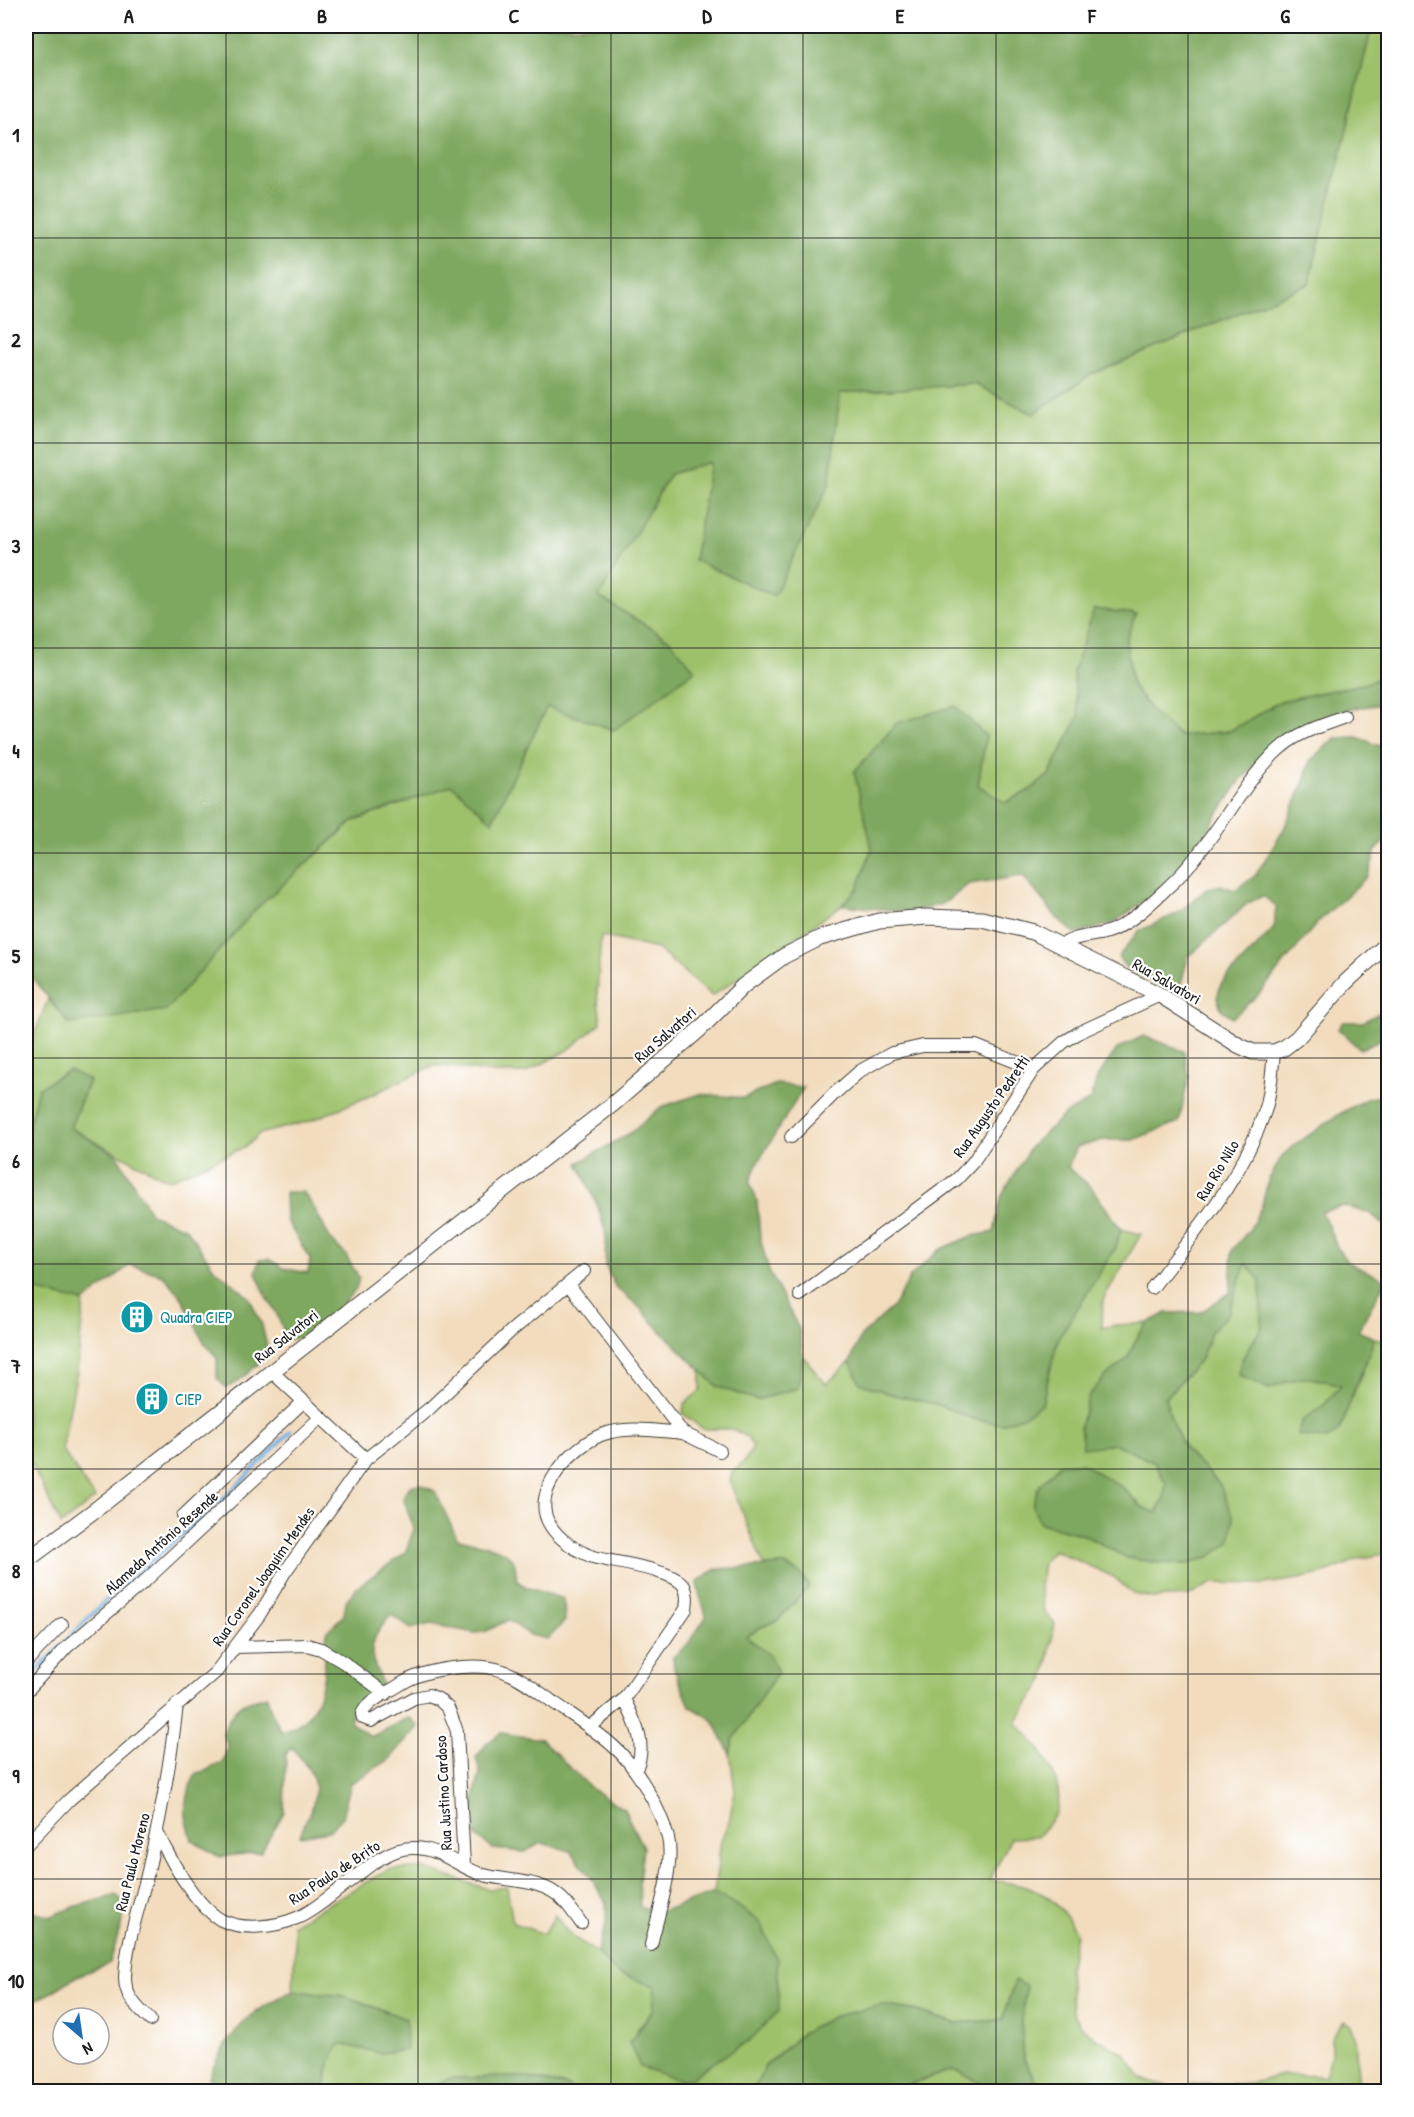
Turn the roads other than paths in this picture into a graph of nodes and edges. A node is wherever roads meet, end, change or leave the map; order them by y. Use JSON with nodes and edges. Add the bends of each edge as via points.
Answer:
{"nodes":[{"id":1,"x":1345,"y":717,"type":"dead end"},
{"id":2,"x":1389,"y":943,"type":"edge"},
{"id":3,"x":1060,"y":946,"type":"junction"},
{"id":4,"x":1160,"y":995,"type":"junction"},
{"id":5,"x":1274,"y":1052,"type":"junction"},
{"id":6,"x":1034,"y":1068,"type":"junction"},
{"id":7,"x":791,"y":1137,"type":"dead end"},
{"id":8,"x":584,"y":1271,"type":"dead end"},
{"id":9,"x":569,"y":1285,"type":"junction"},
{"id":10,"x":1152,"y":1288,"type":"dead end"},
{"id":11,"x":800,"y":1295,"type":"dead end"},
{"id":12,"x":271,"y":1371,"type":"junction"},
{"id":13,"x":304,"y":1401,"type":"junction"},
{"id":14,"x":321,"y":1418,"type":"junction"},
{"id":15,"x":683,"y":1433,"type":"junction"},
{"id":16,"x":720,"y":1451,"type":"dead end"},
{"id":17,"x":366,"y":1458,"type":"junction"},
{"id":18,"x":183,"y":1516,"type":"dead end"},
{"id":19,"x":26,"y":1561,"type":"edge"},
{"id":20,"x":62,"y":1624,"type":"dead end"},
{"id":21,"x":236,"y":1647,"type":"junction"},
{"id":22,"x":26,"y":1662,"type":"edge"},
{"id":23,"x":26,"y":1692,"type":"edge"},
{"id":24,"x":386,"y":1694,"type":"junction"},
{"id":25,"x":624,"y":1699,"type":"junction"},
{"id":26,"x":177,"y":1704,"type":"junction"},
{"id":27,"x":589,"y":1728,"type":"junction"},
{"id":28,"x":635,"y":1771,"type":"junction"},
{"id":29,"x":157,"y":1832,"type":"junction"},
{"id":30,"x":26,"y":1845,"type":"edge"},
{"id":31,"x":464,"y":1865,"type":"junction"},
{"id":32,"x":581,"y":1923,"type":"dead end"},
{"id":33,"x":651,"y":1946,"type":"dead end"},
{"id":34,"x":150,"y":2020,"type":"dead end"}],
"edges":[{"from":1,"to":3,"type":"street","via":[[1303,733],[1282,746],[1169,887],[1133,917],[1105,933],[1077,937]]},
{"from":2,"to":5,"type":"street","via":[[1345,983],[1297,1038]]},
{"from":3,"to":4,"type":"street","name":"Rua Salvatori"},
{"from":3,"to":12,"type":"street","name":"Rua Salvatori","via":[[1033,932],[982,919],[927,917],[879,921],[820,938],[784,956],[743,986],[699,1030],[613,1104]]},
{"from":4,"to":5,"type":"street","name":"Rua Salvatori","via":[[1238,1045],[1253,1052]]},
{"from":4,"to":6,"type":"street","name":"Rua Augusto Pedretti","via":[[1080,1032]]},
{"from":5,"to":10,"type":"street","name":"Rua Rio Nilo","via":[[1266,1109],[1246,1158],[1213,1209]]},
{"from":6,"to":7,"type":"street","via":[[976,1046],[923,1046],[892,1053],[860,1071]]},
{"from":6,"to":11,"type":"street","name":"Rua Augusto Pedretti","via":[[973,1162],[957,1179]]},
{"from":8,"to":9,"type":"street","name":"Rua Coronel Joaquim Mendes"},
{"from":9,"to":15,"type":"street"},
{"from":9,"to":17,"type":"street","name":"Rua Coronel Joaquim Mendes","via":[[511,1330],[430,1408]]},
{"from":12,"to":13,"type":"street"},
{"from":12,"to":19,"type":"street","name":"Rua Salvatori"},
{"from":13,"to":14,"type":"street"},
{"from":13,"to":18,"type":"street","name":"Alameda Antônio Resende"},
{"from":14,"to":17,"type":"street"},
{"from":14,"to":23,"type":"street","name":"Alameda Antônio Resende","via":[[145,1581],[67,1647]]},
{"from":15,"to":16,"type":"street"},
{"from":15,"to":25,"type":"street","via":[[630,1429],[600,1435],[566,1461],[549,1482],[544,1503],[548,1523],[562,1540],[592,1556],[673,1577],[683,1585],[688,1597],[686,1609]]},
{"from":17,"to":21,"type":"street","name":"Rua Coronel Joaquim Mendes"},
{"from":20,"to":22,"type":"street"},
{"from":21,"to":24,"type":"street","via":[[321,1648]]},
{"from":21,"to":26,"type":"street","name":"Rua Coronel Joaquim Mendes","via":[[216,1672]]},
{"from":24,"to":27,"type":"street","via":[[406,1681],[434,1671],[479,1666],[519,1678]]},
{"from":24,"to":31,"type":"street","name":"Rua Justino Cardoso","via":[[366,1706],[363,1718],[371,1721],[414,1698],[429,1695],[448,1708],[457,1731]]},
{"from":25,"to":27,"type":"street"},
{"from":25,"to":28,"type":"street","via":[[642,1751]]},
{"from":26,"to":29,"type":"street","name":"Rua Paulo Moreno"},
{"from":26,"to":30,"type":"street","name":"Rua Coronel Joaquim Mendes","via":[[69,1800]]},
{"from":27,"to":28,"type":"street","via":[[614,1746]]},
{"from":28,"to":33,"type":"street","via":[[660,1814],[669,1840],[669,1860]]},
{"from":29,"to":31,"type":"street","name":"Rua Paulo de Brito","via":[[168,1856],[203,1904],[220,1919],[236,1926],[277,1924],[298,1917],[394,1852],[412,1848],[434,1851]]},
{"from":29,"to":34,"type":"street","name":"Rua Paulo Moreno","via":[[132,1931],[125,1979],[135,2006]]},
{"from":31,"to":32,"type":"street","name":"Rua Paulo de Brito","via":[[502,1880],[549,1889],[561,1897]]}]}
